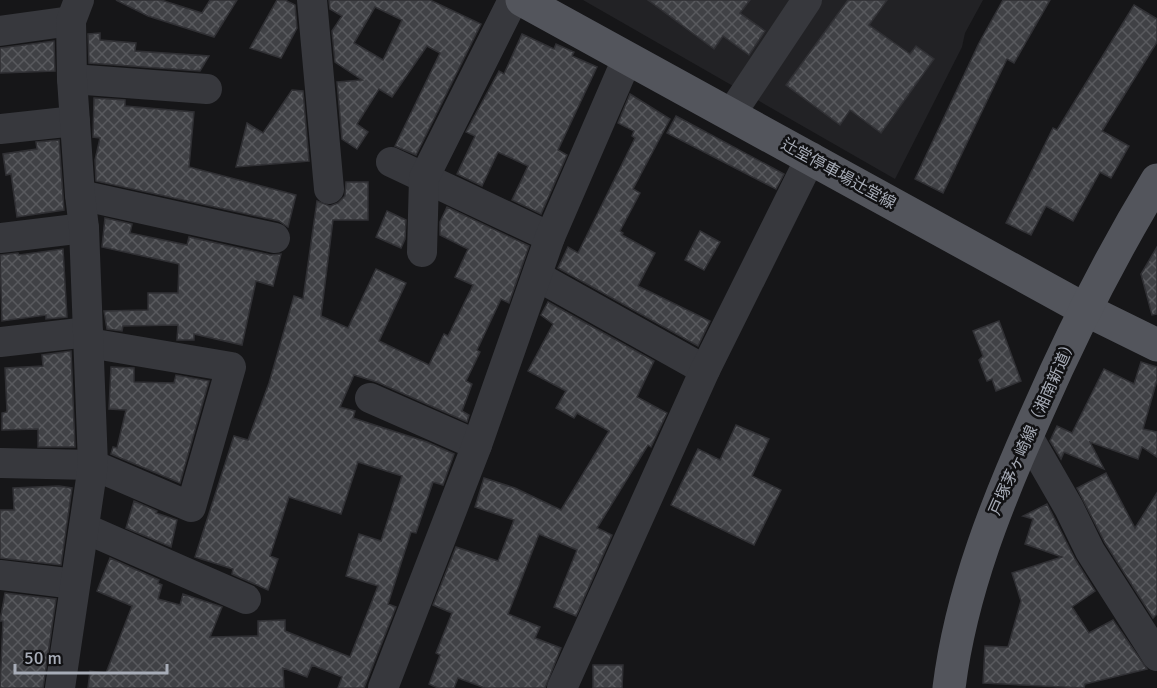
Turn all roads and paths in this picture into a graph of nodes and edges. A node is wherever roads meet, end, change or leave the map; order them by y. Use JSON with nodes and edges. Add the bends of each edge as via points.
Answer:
{"nodes":[{"id":1,"x":312,"y":0,"type":"edge"},
{"id":2,"x":513,"y":0,"type":"edge"},
{"id":3,"x":522,"y":0,"type":"edge"},
{"id":4,"x":807,"y":0,"type":"edge"},
{"id":5,"x":75,"y":11,"type":"edge"},
{"id":6,"x":0,"y":31,"type":"edge"},
{"id":7,"x":627,"y":59,"type":"junction"},
{"id":8,"x":72,"y":79,"type":"junction"},
{"id":9,"x":207,"y":89,"type":"dead end"},
{"id":10,"x":731,"y":114,"type":"junction"},
{"id":11,"x":75,"y":121,"type":"junction"},
{"id":12,"x":0,"y":129,"type":"edge"},
{"id":13,"x":812,"y":158,"type":"junction"},
{"id":14,"x":391,"y":162,"type":"dead end"},
{"id":15,"x":424,"y":178,"type":"junction"},
{"id":16,"x":1156,"y":183,"type":"edge"},
{"id":17,"x":329,"y":189,"type":"dead end"},
{"id":18,"x":80,"y":195,"type":"junction"},
{"id":19,"x":84,"y":228,"type":"junction"},
{"id":20,"x":550,"y":237,"type":"junction"},
{"id":21,"x":0,"y":238,"type":"edge"},
{"id":22,"x":275,"y":238,"type":"dead end"},
{"id":23,"x":422,"y":252,"type":"dead end"},
{"id":24,"x":537,"y":276,"type":"junction"},
{"id":25,"x":1084,"y":309,"type":"junction"},
{"id":26,"x":89,"y":337,"type":"junction"},
{"id":27,"x":0,"y":342,"type":"edge"},
{"id":28,"x":1157,"y":345,"type":"edge"},
{"id":29,"x":705,"y":370,"type":"junction"},
{"id":30,"x":370,"y":398,"type":"dead end"},
{"id":31,"x":1027,"y":435,"type":"junction"},
{"id":32,"x":477,"y":445,"type":"junction"},
{"id":33,"x":1,"y":464,"type":"edge"},
{"id":34,"x":93,"y":465,"type":"junction"},
{"id":35,"x":84,"y":528,"type":"junction"},
{"id":36,"x":0,"y":575,"type":"edge"},
{"id":37,"x":75,"y":584,"type":"junction"},
{"id":38,"x":246,"y":598,"type":"dead end"},
{"id":39,"x":1157,"y":656,"type":"edge"},
{"id":40,"x":60,"y":688,"type":"edge"},
{"id":41,"x":383,"y":688,"type":"edge"},
{"id":42,"x":562,"y":688,"type":"edge"},
{"id":43,"x":949,"y":688,"type":"edge"}],
"edges":[{"from":1,"to":17,"type":"street"},
{"from":2,"to":15,"type":"street"},
{"from":3,"to":7,"type":"main road","name":"辻堂停車場辻堂線"},
{"from":4,"to":10,"type":"street"},
{"from":5,"to":6,"type":"street"},
{"from":5,"to":8,"type":"street"},
{"from":7,"to":10,"type":"main road","name":"辻堂停車場辻堂線"},
{"from":7,"to":20,"type":"street"},
{"from":8,"to":9,"type":"street"},
{"from":8,"to":11,"type":"street"},
{"from":10,"to":13,"type":"main road","name":"辻堂停車場辻堂線"},
{"from":11,"to":12,"type":"street"},
{"from":11,"to":18,"type":"street"},
{"from":13,"to":25,"type":"main road","name":"辻堂停車場辻堂線"},
{"from":13,"to":29,"type":"street"},
{"from":14,"to":15,"type":"street"},
{"from":15,"to":20,"type":"street"},
{"from":15,"to":23,"type":"street"},
{"from":16,"to":25,"type":"main road","name":"戸塚茅ヶ崎線（湘南新道）"},
{"from":18,"to":19,"type":"street"},
{"from":18,"to":22,"type":"street"},
{"from":19,"to":21,"type":"street"},
{"from":19,"to":26,"type":"street"},
{"from":20,"to":24,"type":"street"},
{"from":24,"to":29,"type":"street"},
{"from":24,"to":32,"type":"street"},
{"from":25,"to":28,"type":"main road","name":"辻堂停車場辻堂線"},
{"from":25,"to":31,"type":"main road","name":"戸塚茅ヶ崎線（湘南新道）"},
{"from":26,"to":27,"type":"street"},
{"from":26,"to":34,"type":"street"},
{"from":26,"to":34,"type":"street","via":[[231,367],[192,507]]},
{"from":29,"to":42,"type":"street"},
{"from":30,"to":32,"type":"street"},
{"from":31,"to":39,"type":"street","via":[[1090,551]]},
{"from":31,"to":43,"type":"main road","name":"戸塚茅ヶ崎線（湘南新道）","via":[[982,541],[952,659]]},
{"from":32,"to":41,"type":"street"},
{"from":33,"to":34,"type":"street"},
{"from":34,"to":35,"type":"street"},
{"from":35,"to":37,"type":"street"},
{"from":35,"to":38,"type":"street"},
{"from":36,"to":37,"type":"street"},
{"from":37,"to":40,"type":"street"}]}
